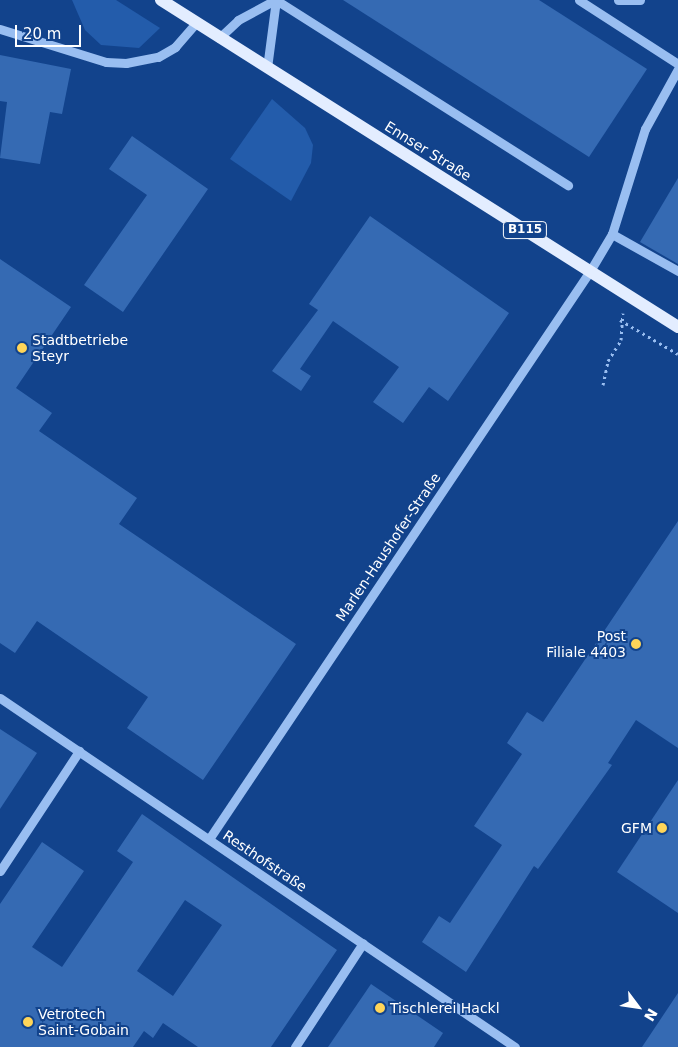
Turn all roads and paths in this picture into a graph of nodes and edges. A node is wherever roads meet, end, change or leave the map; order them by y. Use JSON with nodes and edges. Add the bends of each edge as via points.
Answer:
{"nodes":[{"id":1,"x":161,"y":0,"type":"edge"},
{"id":2,"x":276,"y":0,"type":"edge"},
{"id":3,"x":579,"y":0,"type":"edge"},
{"id":4,"x":618,"y":0,"type":"edge"},
{"id":5,"x":640,"y":0,"type":"edge"},
{"id":6,"x":196,"y":22,"type":"junction"},
{"id":7,"x":0,"y":30,"type":"edge"},
{"id":8,"x":219,"y":38,"type":"junction"},
{"id":9,"x":678,"y":64,"type":"edge"},
{"id":10,"x":267,"y":68,"type":"junction"},
{"id":11,"x":678,"y":69,"type":"edge"},
{"id":12,"x":568,"y":185,"type":"dead end"},
{"id":13,"x":612,"y":234,"type":"junction"},
{"id":14,"x":590,"y":271,"type":"junction"},
{"id":15,"x":678,"y":271,"type":"edge"},
{"id":16,"x":630,"y":296,"type":"junction"},
{"id":17,"x":620,"y":320,"type":"junction"},
{"id":18,"x":678,"y":327,"type":"edge"},
{"id":19,"x":678,"y":354,"type":"edge"},
{"id":20,"x":603,"y":385,"type":"dead end"},
{"id":21,"x":0,"y":698,"type":"edge"},
{"id":22,"x":79,"y":751,"type":"junction"},
{"id":23,"x":209,"y":839,"type":"junction"},
{"id":24,"x":0,"y":871,"type":"edge"},
{"id":25,"x":363,"y":943,"type":"junction"},
{"id":26,"x":296,"y":1047,"type":"edge"},
{"id":27,"x":515,"y":1047,"type":"edge"}],
"edges":[{"from":1,"to":6,"type":"main road","name":"Ennser Straße","number":"B115"},
{"from":2,"to":8,"type":"street","via":[[238,20]]},
{"from":2,"to":10,"type":"street"},
{"from":2,"to":12,"type":"street"},
{"from":3,"to":9,"type":"street"},
{"from":4,"to":5,"type":"street"},
{"from":6,"to":7,"type":"street","via":[[174,47],[158,57],[126,63],[106,62]]},
{"from":6,"to":8,"type":"main road","name":"Ennser Straße","number":"B115"},
{"from":8,"to":10,"type":"main road","name":"Ennser Straße","number":"B115"},
{"from":10,"to":14,"type":"main road","name":"Ennser Straße","number":"B115"},
{"from":11,"to":13,"type":"street","name":"Marlen-Haushofer-Straße","via":[[645,129]]},
{"from":13,"to":14,"type":"street","name":"Marlen-Haushofer-Straße"},
{"from":13,"to":15,"type":"street"},
{"from":14,"to":16,"type":"main road","name":"Ennser Straße","number":"B115"},
{"from":14,"to":23,"type":"street","name":"Marlen-Haushofer-Straße"},
{"from":16,"to":17,"type":"path"},
{"from":16,"to":18,"type":"main road","name":"Ennser Straße","number":"B115"},
{"from":17,"to":19,"type":"path"},
{"from":17,"to":20,"type":"path","via":[[621,340],[608,361]]},
{"from":21,"to":22,"type":"street","name":"Resthofstraße"},
{"from":22,"to":23,"type":"street","name":"Resthofstraße"},
{"from":22,"to":24,"type":"street"},
{"from":23,"to":25,"type":"street","name":"Resthofstraße"},
{"from":25,"to":26,"type":"street"},
{"from":25,"to":27,"type":"street","name":"Resthofstraße"}]}
